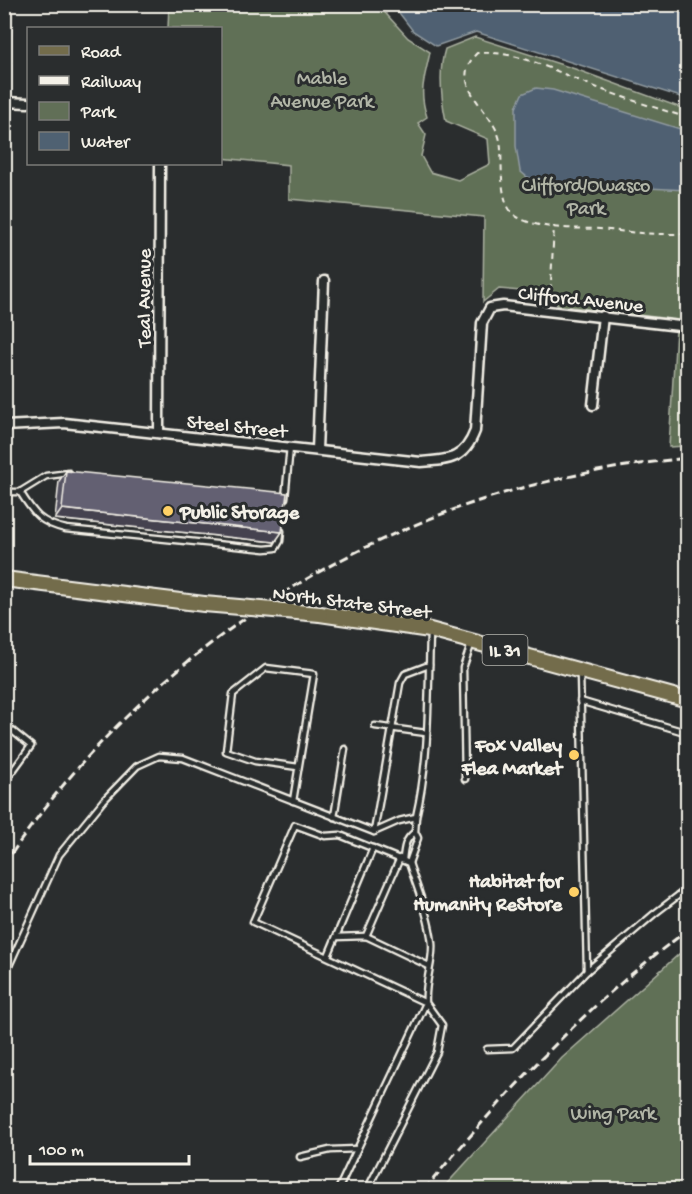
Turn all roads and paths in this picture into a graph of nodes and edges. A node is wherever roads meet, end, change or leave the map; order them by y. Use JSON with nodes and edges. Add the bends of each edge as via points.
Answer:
{"nodes":[{"id":1,"x":6,"y":4,"type":"edge"},
{"id":2,"x":5,"y":102,"type":"edge"},
{"id":3,"x":27,"y":104,"type":"edge"},
{"id":4,"x":687,"y":118,"type":"edge"},
{"id":5,"x":4,"y":143,"type":"edge"},
{"id":6,"x":160,"y":165,"type":"edge"},
{"id":7,"x":554,"y":226,"type":"junction"},
{"id":8,"x":687,"y":232,"type":"edge"},
{"id":9,"x":324,"y":281,"type":"dead end"},
{"id":10,"x":550,"y":311,"type":"junction"},
{"id":11,"x":603,"y":316,"type":"junction"},
{"id":12,"x":687,"y":327,"type":"edge"},
{"id":13,"x":593,"y":405,"type":"dead end"},
{"id":14,"x":4,"y":426,"type":"edge"},
{"id":15,"x":159,"y":433,"type":"junction"},
{"id":16,"x":291,"y":447,"type":"junction"},
{"id":17,"x":317,"y":450,"type":"junction"},
{"id":18,"x":465,"y":452,"type":"joint"},
{"id":19,"x":78,"y":474,"type":"edge"},
{"id":20,"x":4,"y":492,"type":"edge"},
{"id":21,"x":20,"y":492,"type":"junction"},
{"id":22,"x":274,"y":494,"type":"edge"},
{"id":23,"x":286,"y":495,"type":"junction"},
{"id":24,"x":284,"y":506,"type":"edge"},
{"id":25,"x":281,"y":529,"type":"edge"},
{"id":26,"x":4,"y":579,"type":"edge"},
{"id":27,"x":430,"y":630,"type":"junction"},
{"id":28,"x":472,"y":641,"type":"junction"},
{"id":29,"x":429,"y":665,"type":"junction"},
{"id":30,"x":579,"y":670,"type":"junction"},
{"id":31,"x":687,"y":700,"type":"edge"},
{"id":32,"x":580,"y":701,"type":"junction"},
{"id":33,"x":4,"y":724,"type":"edge"},
{"id":34,"x":375,"y":726,"type":"dead end"},
{"id":35,"x":391,"y":728,"type":"junction"},
{"id":36,"x":426,"y":733,"type":"junction"},
{"id":37,"x":687,"y":733,"type":"edge"},
{"id":38,"x":345,"y":749,"type":"dead end"},
{"id":39,"x":298,"y":767,"type":"junction"},
{"id":40,"x":465,"y":779,"type":"dead end"},
{"id":41,"x":4,"y":783,"type":"edge"},
{"id":42,"x":293,"y":801,"type":"junction"},
{"id":43,"x":334,"y":817,"type":"junction"},
{"id":44,"x":416,"y":817,"type":"junction"},
{"id":45,"x":415,"y":831,"type":"junction"},
{"id":46,"x":374,"y":832,"type":"junction"},
{"id":47,"x":373,"y":848,"type":"junction"},
{"id":48,"x":404,"y":860,"type":"junction"},
{"id":49,"x":687,"y":888,"type":"edge"},
{"id":50,"x":366,"y":936,"type":"junction"},
{"id":51,"x":336,"y":937,"type":"junction"},
{"id":52,"x":328,"y":956,"type":"junction"},
{"id":53,"x":429,"y":966,"type":"junction"},
{"id":54,"x":587,"y":971,"type":"junction"},
{"id":55,"x":4,"y":977,"type":"edge"},
{"id":56,"x":426,"y":1003,"type":"junction"},
{"id":57,"x":487,"y":1049,"type":"dead end"},
{"id":58,"x":357,"y":1149,"type":"junction"},
{"id":59,"x":300,"y":1157,"type":"dead end"},
{"id":60,"x":338,"y":1190,"type":"edge"},
{"id":61,"x":367,"y":1190,"type":"edge"}],
"edges":[{"from":1,"to":2,"type":"street"},
{"from":2,"to":3,"type":"street"},
{"from":2,"to":5,"type":"street"},
{"from":4,"to":7,"type":"path","via":[[579,81],[556,69],[491,52],[477,53],[468,62],[466,80],[500,139],[508,208],[526,221]]},
{"from":6,"to":15,"type":"street","name":"Teal Avenue"},
{"from":7,"to":8,"type":"path"},
{"from":7,"to":10,"type":"path"},
{"from":9,"to":17,"type":"street"},
{"from":10,"to":11,"type":"street","name":"Clifford Avenue"},
{"from":10,"to":18,"type":"street","name":"Clifford Avenue","via":[[490,308],[482,323],[475,431]]},
{"from":11,"to":12,"type":"street","name":"Clifford Avenue"},
{"from":11,"to":13,"type":"street"},
{"from":14,"to":15,"type":"street","name":"Steel Street","via":[[64,423]]},
{"from":15,"to":16,"type":"street","name":"Steel Street"},
{"from":16,"to":17,"type":"street","name":"Steel Street"},
{"from":16,"to":23,"type":"lane"},
{"from":17,"to":18,"type":"street","name":"Steel Street","via":[[421,462],[454,458]]},
{"from":19,"to":21,"type":"lane","via":[[46,476]]},
{"from":20,"to":21,"type":"lane"},
{"from":21,"to":25,"type":"lane","via":[[33,514],[66,529],[265,549],[276,548]]},
{"from":22,"to":23,"type":"lane"},
{"from":23,"to":24,"type":"lane"},
{"from":26,"to":27,"type":"main road","name":"North State Street","number":"IL 31","bridge":true},
{"from":27,"to":28,"type":"main road","name":"North State Street","number":"IL 31"},
{"from":27,"to":29,"type":"lane"},
{"from":28,"to":30,"type":"main road","name":"North State Street","number":"IL 31"},
{"from":28,"to":40,"type":"lane","via":[[463,668]]},
{"from":29,"to":35,"type":"lane","via":[[405,674]]},
{"from":29,"to":36,"type":"lane"},
{"from":30,"to":31,"type":"main road","name":"North State Street","number":"IL 31"},
{"from":30,"to":32,"type":"lane"},
{"from":32,"to":37,"type":"lane"},
{"from":32,"to":54,"type":"lane"},
{"from":33,"to":41,"type":"lane","via":[[31,746]]},
{"from":34,"to":35,"type":"lane"},
{"from":35,"to":36,"type":"lane"},
{"from":35,"to":46,"type":"lane"},
{"from":36,"to":44,"type":"lane","via":[[423,789]]},
{"from":38,"to":43,"type":"lane"},
{"from":39,"to":39,"type":"lane","via":[[314,674],[266,668],[233,694],[226,751],[255,762]]},
{"from":39,"to":42,"type":"lane"},
{"from":42,"to":43,"type":"lane"},
{"from":42,"to":55,"type":"lane","via":[[183,758],[159,756],[137,766],[59,855]]},
{"from":43,"to":46,"type":"lane"},
{"from":44,"to":45,"type":"lane"},
{"from":44,"to":46,"type":"lane"},
{"from":45,"to":48,"type":"lane","via":[[408,837]]},
{"from":45,"to":48,"type":"lane","via":[[418,838]]},
{"from":47,"to":48,"type":"lane"},
{"from":47,"to":51,"type":"lane"},
{"from":47,"to":52,"type":"lane","via":[[340,835],[325,836],[295,825],[253,922]]},
{"from":48,"to":50,"type":"lane"},
{"from":48,"to":53,"type":"lane","via":[[433,945]]},
{"from":49,"to":54,"type":"lane"},
{"from":50,"to":51,"type":"lane"},
{"from":50,"to":53,"type":"lane"},
{"from":51,"to":52,"type":"lane"},
{"from":52,"to":56,"type":"lane"},
{"from":53,"to":56,"type":"lane"},
{"from":54,"to":57,"type":"lane","via":[[513,1048]]},
{"from":56,"to":58,"type":"lane"},
{"from":56,"to":61,"type":"lane","via":[[442,1024],[437,1052]]},
{"from":58,"to":59,"type":"lane"},
{"from":58,"to":60,"type":"lane"}]}
